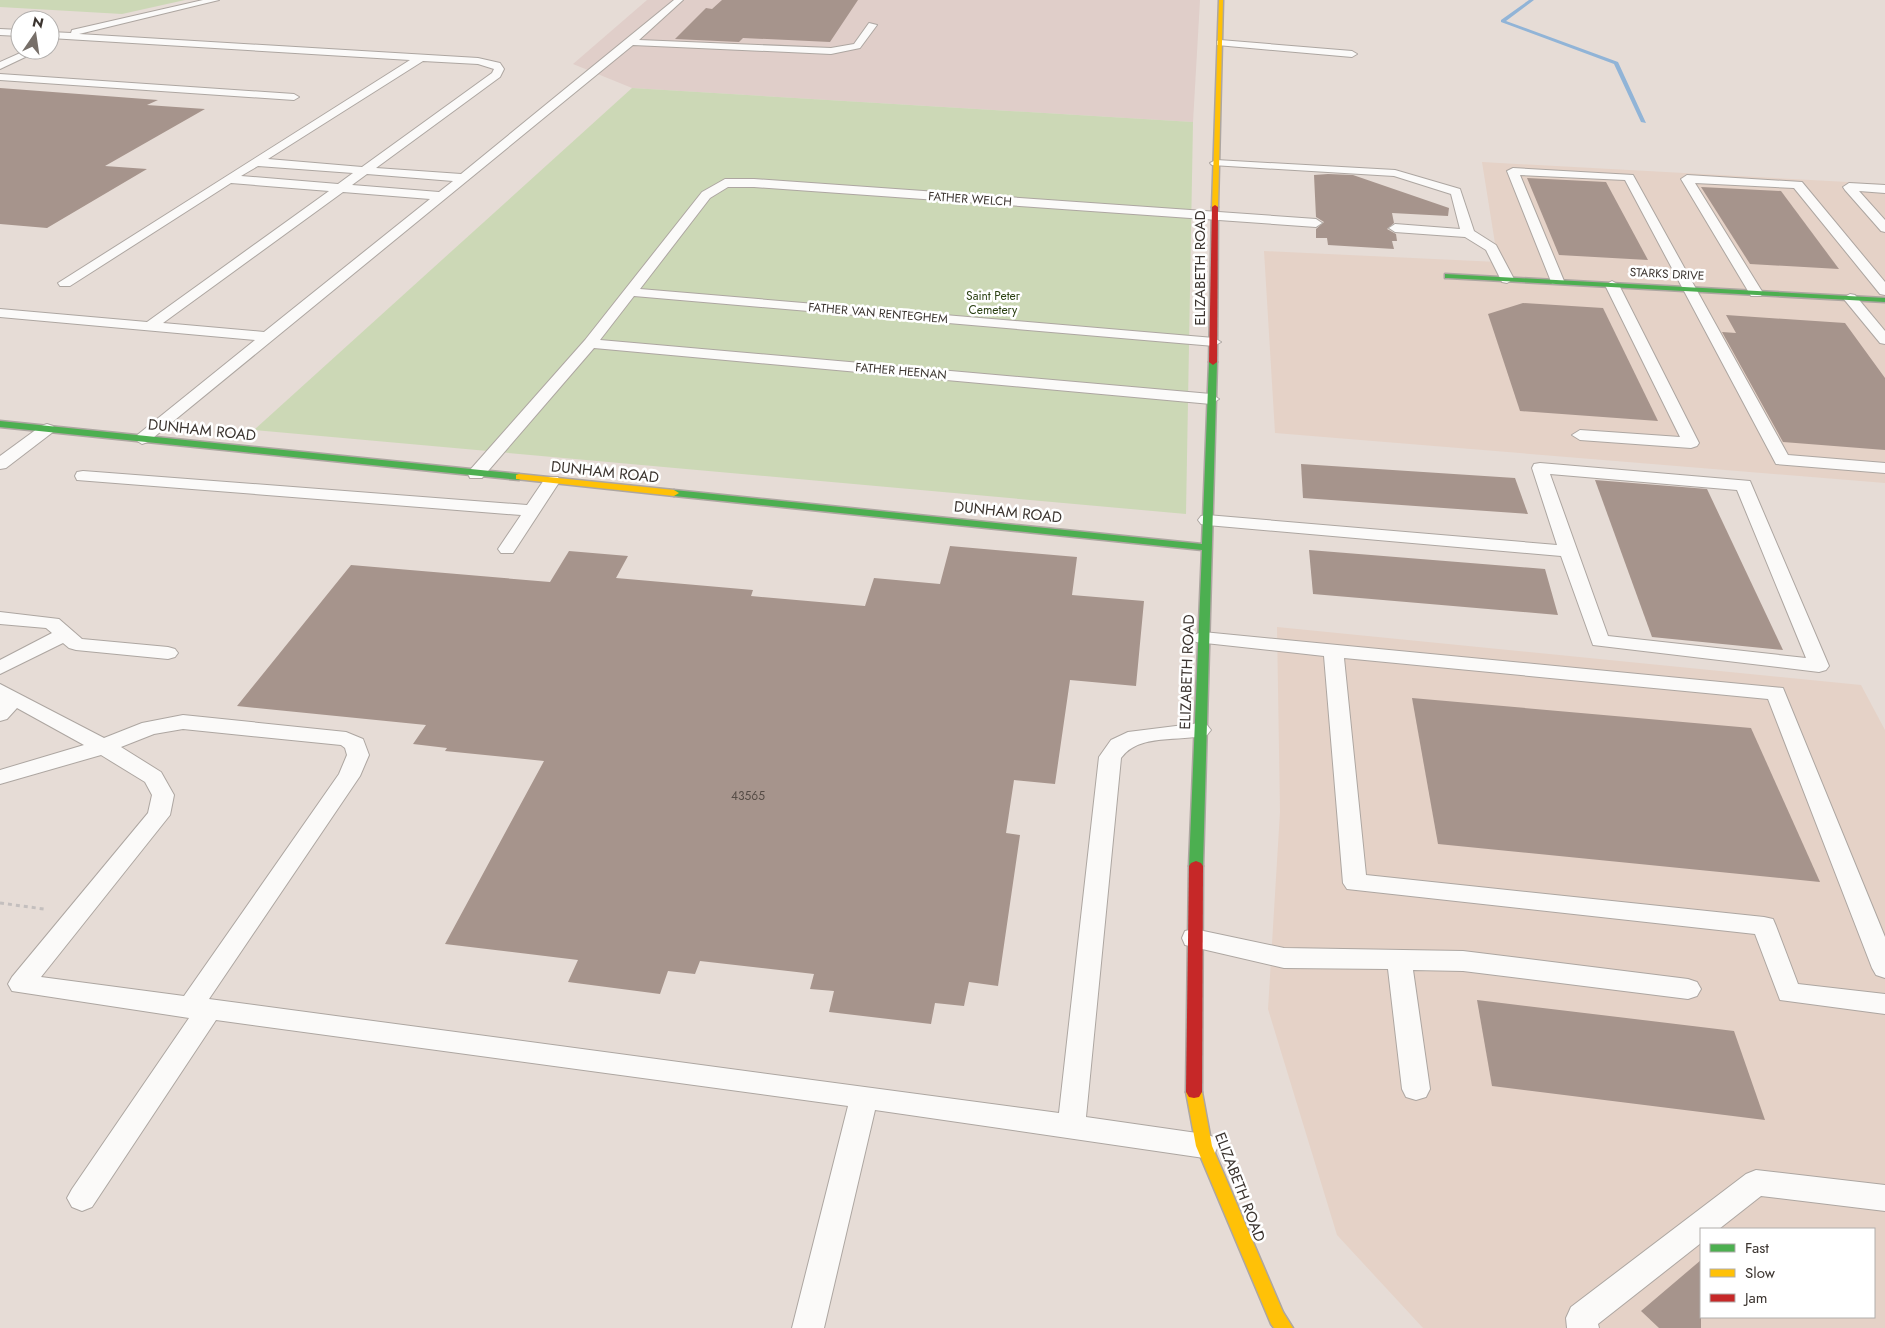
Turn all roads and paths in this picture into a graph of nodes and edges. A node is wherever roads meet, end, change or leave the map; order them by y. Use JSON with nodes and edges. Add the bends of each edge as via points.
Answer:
{"nodes":[{"id":1,"x":215,"y":0,"type":"edge"},
{"id":2,"x":679,"y":0,"type":"edge"},
{"id":3,"x":1221,"y":0,"type":"edge"},
{"id":4,"x":872,"y":25,"type":"dead end"},
{"id":5,"x":60,"y":36,"type":"edge"},
{"id":6,"x":64,"y":36,"type":"junction"},
{"id":7,"x":631,"y":42,"type":"junction"},
{"id":8,"x":82,"y":43,"type":"dead end"},
{"id":9,"x":1220,"y":43,"type":"junction"},
{"id":10,"x":60,"y":44,"type":"edge"},
{"id":11,"x":1352,"y":54,"type":"dead end"},
{"id":12,"x":420,"y":58,"type":"junction"},
{"id":13,"x":13,"y":60,"type":"edge"},
{"id":14,"x":0,"y":66,"type":"edge"},
{"id":15,"x":0,"y":77,"type":"edge"},
{"id":16,"x":294,"y":97,"type":"dead end"},
{"id":17,"x":256,"y":162,"type":"junction"},
{"id":18,"x":1216,"y":163,"type":"junction"},
{"id":19,"x":364,"y":171,"type":"junction"},
{"id":20,"x":463,"y":178,"type":"junction"},
{"id":21,"x":229,"y":179,"type":"junction"},
{"id":22,"x":340,"y":188,"type":"junction"},
{"id":23,"x":1885,"y":189,"type":"edge"},
{"id":24,"x":441,"y":196,"type":"junction"},
{"id":25,"x":1215,"y":218,"type":"junction"},
{"id":26,"x":1316,"y":224,"type":"dead end"},
{"id":27,"x":1395,"y":228,"type":"dead end"},
{"id":28,"x":1885,"y":228,"type":"edge"},
{"id":29,"x":1468,"y":233,"type":"junction"},
{"id":30,"x":1448,"y":276,"type":"dead end"},
{"id":31,"x":1507,"y":279,"type":"junction"},
{"id":32,"x":1557,"y":281,"type":"junction"},
{"id":33,"x":65,"y":283,"type":"dead end"},
{"id":34,"x":1612,"y":285,"type":"junction"},
{"id":35,"x":1689,"y":290,"type":"junction"},
{"id":36,"x":1885,"y":291,"type":"edge"},
{"id":37,"x":632,"y":292,"type":"junction"},
{"id":38,"x":1756,"y":293,"type":"junction"},
{"id":39,"x":1850,"y":298,"type":"junction"},
{"id":40,"x":1885,"y":300,"type":"edge"},
{"id":41,"x":0,"y":313,"type":"edge"},
{"id":42,"x":150,"y":326,"type":"junction"},
{"id":43,"x":268,"y":337,"type":"junction"},
{"id":44,"x":1885,"y":340,"type":"edge"},
{"id":45,"x":1214,"y":342,"type":"junction"},
{"id":46,"x":590,"y":343,"type":"junction"},
{"id":47,"x":1211,"y":399,"type":"junction"},
{"id":48,"x":0,"y":424,"type":"edge"},
{"id":49,"x":46,"y":429,"type":"junction"},
{"id":50,"x":1580,"y":435,"type":"dead end"},
{"id":51,"x":142,"y":439,"type":"junction"},
{"id":52,"x":0,"y":464,"type":"edge"},
{"id":53,"x":1885,"y":468,"type":"edge"},
{"id":54,"x":476,"y":474,"type":"junction"},
{"id":55,"x":83,"y":476,"type":"dead end"},
{"id":56,"x":552,"y":482,"type":"junction"},
{"id":57,"x":532,"y":511,"type":"junction"},
{"id":58,"x":1207,"y":520,"type":"junction"},
{"id":59,"x":1206,"y":546,"type":"junction"},
{"id":60,"x":507,"y":549,"type":"dead end"},
{"id":61,"x":1568,"y":551,"type":"junction"},
{"id":62,"x":0,"y":618,"type":"edge"},
{"id":63,"x":64,"y":634,"type":"junction"},
{"id":64,"x":1203,"y":638,"type":"junction"},
{"id":65,"x":1333,"y":650,"type":"junction"},
{"id":66,"x":168,"y":653,"type":"dead end"},
{"id":67,"x":0,"y":668,"type":"edge"},
{"id":68,"x":7,"y":694,"type":"edge"},
{"id":69,"x":0,"y":714,"type":"edge"},
{"id":70,"x":1200,"y":730,"type":"junction"},
{"id":71,"x":103,"y":747,"type":"junction"},
{"id":72,"x":0,"y":776,"type":"edge"},
{"id":73,"x":0,"y":903,"type":"edge"},
{"id":74,"x":50,"y":910,"type":"dead end"},
{"id":75,"x":1194,"y":938,"type":"junction"},
{"id":76,"x":1399,"y":960,"type":"junction"},
{"id":77,"x":1885,"y":968,"type":"edge"},
{"id":78,"x":1688,"y":989,"type":"dead end"},
{"id":79,"x":1885,"y":1004,"type":"edge"},
{"id":80,"x":199,"y":1009,"type":"junction"},
{"id":81,"x":1416,"y":1089,"type":"dead end"},
{"id":82,"x":864,"y":1097,"type":"junction"},
{"id":83,"x":1071,"y":1126,"type":"junction"},
{"id":84,"x":1204,"y":1146,"type":"junction"},
{"id":85,"x":82,"y":1198,"type":"dead end"},
{"id":86,"x":1885,"y":1198,"type":"edge"},
{"id":87,"x":808,"y":1328,"type":"edge"},
{"id":88,"x":1284,"y":1328,"type":"edge"},
{"id":89,"x":1583,"y":1328,"type":"edge"}],
"edges":[{"from":1,"to":6,"type":"lane","via":[[85,28]]},
{"from":2,"to":7,"type":"lane"},
{"from":3,"to":9,"type":"street","name":"ELIZABETH ROAD"},
{"from":4,"to":7,"type":"lane","via":[[856,46],[831,51]]},
{"from":5,"to":6,"type":"lane"},
{"from":6,"to":12,"type":"lane"},
{"from":7,"to":20,"type":"lane"},
{"from":8,"to":10,"type":"lane"},
{"from":9,"to":11,"type":"lane"},
{"from":9,"to":18,"type":"street","name":"ELIZABETH ROAD"},
{"from":12,"to":17,"type":"lane"},
{"from":12,"to":19,"type":"lane","via":[[478,61],[496,65],[499,70]]},
{"from":13,"to":14,"type":"lane"},
{"from":15,"to":16,"type":"lane"},
{"from":17,"to":19,"type":"lane"},
{"from":17,"to":21,"type":"lane"},
{"from":18,"to":25,"type":"street","name":"ELIZABETH ROAD"},
{"from":18,"to":29,"type":"lane","via":[[1395,173],[1456,192]]},
{"from":19,"to":20,"type":"lane"},
{"from":19,"to":22,"type":"lane"},
{"from":20,"to":24,"type":"lane"},
{"from":21,"to":22,"type":"lane"},
{"from":21,"to":33,"type":"lane"},
{"from":22,"to":24,"type":"lane"},
{"from":22,"to":42,"type":"lane"},
{"from":23,"to":28,"type":"lane","via":[[1849,187]]},
{"from":24,"to":43,"type":"lane"},
{"from":25,"to":26,"type":"lane","name":"FATHER WELCH"},
{"from":25,"to":37,"type":"lane","name":"FATHER WELCH","via":[[725,183],[706,195]]},
{"from":25,"to":45,"type":"street","name":"ELIZABETH ROAD"},
{"from":27,"to":29,"type":"lane"},
{"from":29,"to":31,"type":"lane","via":[[1491,248]]},
{"from":30,"to":31,"type":"street","name":"STARKS DRIVE"},
{"from":31,"to":32,"type":"street","name":"STARKS DRIVE"},
{"from":32,"to":34,"type":"street","name":"STARKS DRIVE"},
{"from":32,"to":35,"type":"lane","via":[[1514,172],[1629,177]]},
{"from":34,"to":35,"type":"street","name":"STARKS DRIVE"},
{"from":34,"to":50,"type":"lane","via":[[1691,443]]},
{"from":35,"to":38,"type":"street","name":"STARKS DRIVE"},
{"from":35,"to":53,"type":"lane","via":[[1782,460]]},
{"from":36,"to":38,"type":"lane","via":[[1798,185],[1687,179]]},
{"from":37,"to":45,"type":"lane","name":"FATHER VAN RENTEGHEM"},
{"from":37,"to":46,"type":"lane"},
{"from":38,"to":39,"type":"street","name":"STARKS DRIVE"},
{"from":39,"to":40,"type":"street","name":"STARKS DRIVE"},
{"from":39,"to":44,"type":"lane"},
{"from":41,"to":42,"type":"lane"},
{"from":42,"to":43,"type":"lane"},
{"from":43,"to":51,"type":"lane"},
{"from":45,"to":47,"type":"street","name":"ELIZABETH ROAD"},
{"from":46,"to":47,"type":"lane","name":"FATHER HEENAN"},
{"from":46,"to":54,"type":"lane"},
{"from":47,"to":58,"type":"street","name":"ELIZABETH ROAD"},
{"from":48,"to":49,"type":"street","name":"DUNHAM ROAD"},
{"from":49,"to":51,"type":"street","name":"DUNHAM ROAD"},
{"from":49,"to":52,"type":"lane"},
{"from":51,"to":54,"type":"street","name":"DUNHAM ROAD"},
{"from":54,"to":56,"type":"street","name":"DUNHAM ROAD"},
{"from":55,"to":57,"type":"lane"},
{"from":56,"to":57,"type":"lane"},
{"from":56,"to":59,"type":"street","name":"DUNHAM ROAD"},
{"from":57,"to":60,"type":"lane"},
{"from":58,"to":59,"type":"street","name":"ELIZABETH ROAD"},
{"from":58,"to":61,"type":"lane"},
{"from":59,"to":64,"type":"street","name":"ELIZABETH ROAD"},
{"from":61,"to":61,"type":"lane","via":[[1600,641],[1819,666],[1744,485],[1540,468]]},
{"from":62,"to":63,"type":"lane","via":[[52,623]]},
{"from":63,"to":66,"type":"lane","via":[[76,644]]},
{"from":63,"to":67,"type":"lane"},
{"from":64,"to":65,"type":"lane"},
{"from":64,"to":70,"type":"street","name":"ELIZABETH ROAD"},
{"from":65,"to":77,"type":"lane","via":[[1776,694]]},
{"from":65,"to":79,"type":"lane","via":[[1355,883],[1764,926],[1789,993]]},
{"from":68,"to":69,"type":"lane"},
{"from":68,"to":71,"type":"lane"},
{"from":70,"to":75,"type":"street","name":"ELIZABETH ROAD"},
{"from":70,"to":83,"type":"lane","via":[[1136,737],[1118,745],[1110,757]]},
{"from":71,"to":72,"type":"lane"},
{"from":71,"to":80,"type":"lane","via":[[153,777],[163,795],[159,815],[21,984]]},
{"from":71,"to":80,"type":"lane","via":[[149,728],[183,722],[346,739],[356,744],[358,755],[349,776]]},
{"from":73,"to":74,"type":"path"},
{"from":75,"to":76,"type":"lane","via":[[1284,958]]},
{"from":75,"to":84,"type":"street","name":"ELIZABETH ROAD","via":[[1194,1089]]},
{"from":76,"to":78,"type":"lane","via":[[1463,961]]},
{"from":76,"to":81,"type":"lane"},
{"from":80,"to":82,"type":"lane"},
{"from":80,"to":85,"type":"lane"},
{"from":82,"to":83,"type":"lane"},
{"from":82,"to":87,"type":"lane"},
{"from":83,"to":84,"type":"lane"},
{"from":84,"to":88,"type":"street","name":"ELIZABETH ROAD"},
{"from":86,"to":89,"type":"lane","via":[[1756,1183],[1582,1318]]}]}
